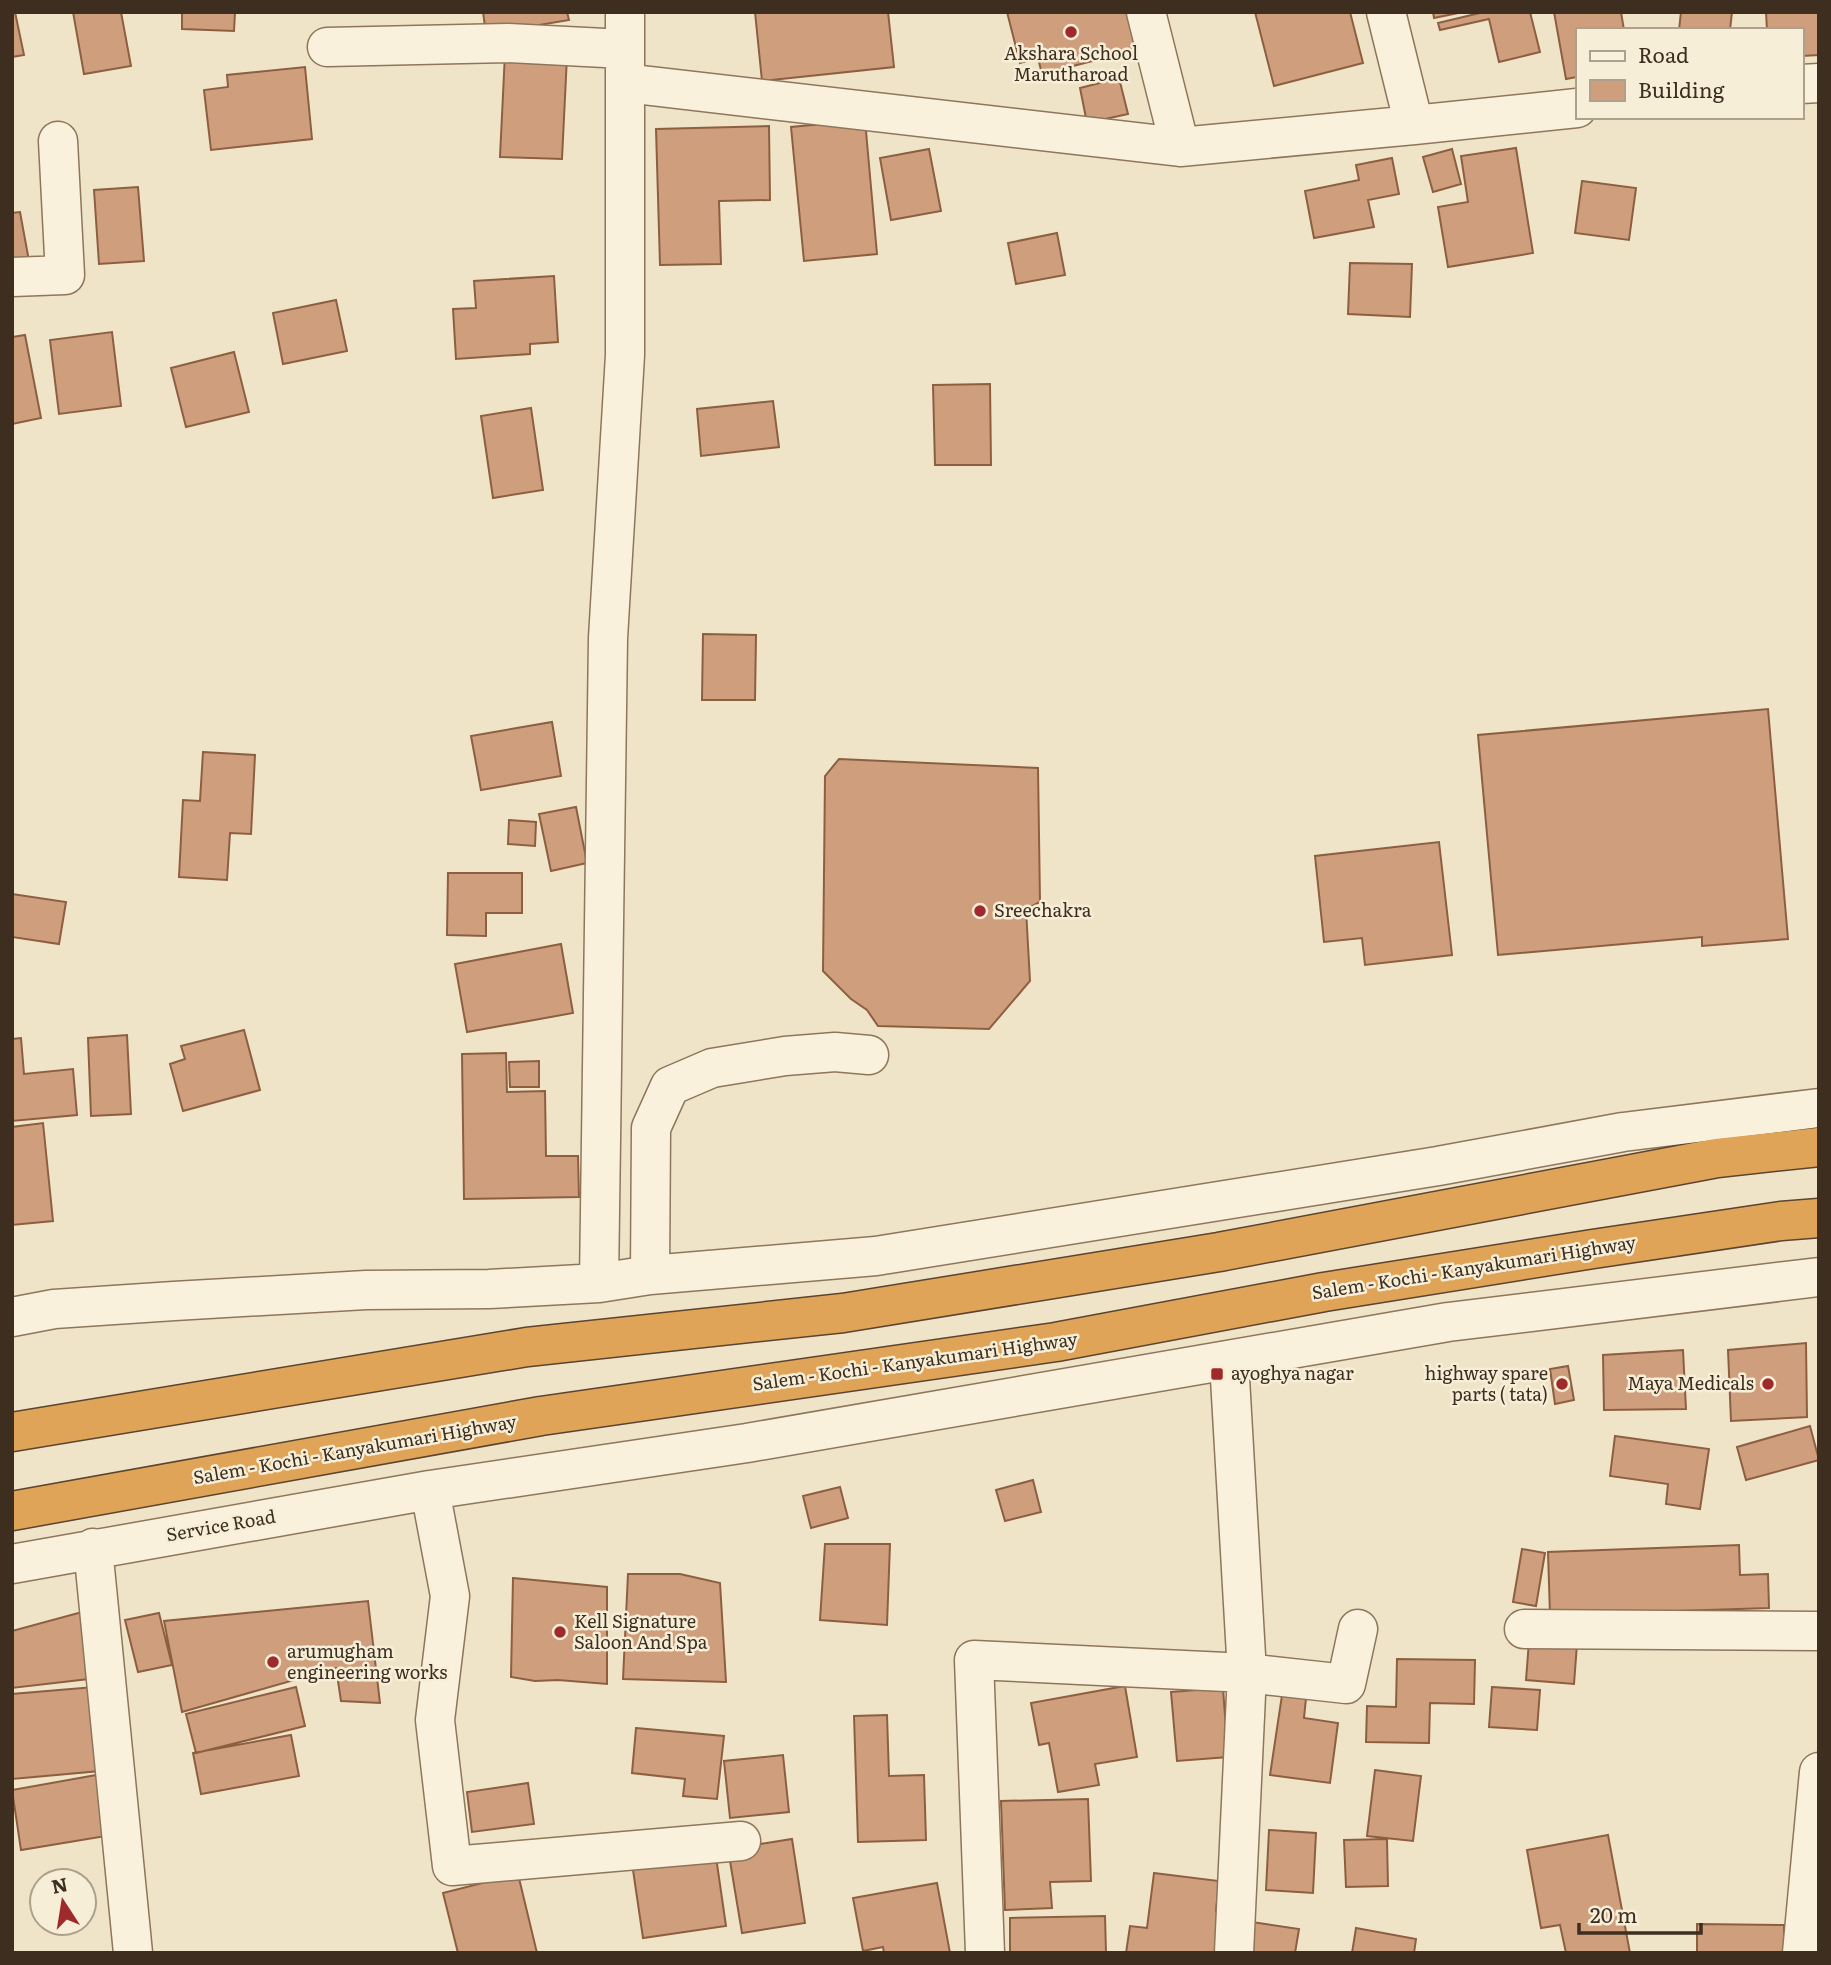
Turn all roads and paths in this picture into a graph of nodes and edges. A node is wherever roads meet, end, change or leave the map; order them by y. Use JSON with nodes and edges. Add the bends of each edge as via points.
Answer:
{"nodes":[{"id":1,"x":1146,"y":12,"type":"edge"},
{"id":2,"x":1386,"y":12,"type":"edge"},
{"id":3,"x":327,"y":47,"type":"dead end"},
{"id":4,"x":625,"y":48,"type":"edge"},
{"id":5,"x":1576,"y":108,"type":"edge"},
{"id":6,"x":1414,"y":125,"type":"junction"},
{"id":7,"x":58,"y":141,"type":"dead end"},
{"id":8,"x":1180,"y":147,"type":"junction"},
{"id":9,"x":12,"y":277,"type":"edge"},
{"id":10,"x":869,"y":1055,"type":"dead end"},
{"id":11,"x":1819,"y":1108,"type":"edge"},
{"id":12,"x":1819,"y":1147,"type":"edge"},
{"id":13,"x":1819,"y":1218,"type":"edge"},
{"id":14,"x":650,"y":1275,"type":"junction"},
{"id":15,"x":1819,"y":1277,"type":"edge"},
{"id":16,"x":599,"y":1283,"type":"junction"},
{"id":17,"x":12,"y":1317,"type":"edge"},
{"id":18,"x":1229,"y":1361,"type":"junction"},
{"id":19,"x":12,"y":1432,"type":"edge"},
{"id":20,"x":430,"y":1490,"type":"junction"},
{"id":21,"x":12,"y":1511,"type":"edge"},
{"id":22,"x":93,"y":1548,"type":"junction"},
{"id":23,"x":12,"y":1564,"type":"edge"},
{"id":24,"x":1358,"y":1629,"type":"dead end"},
{"id":25,"x":1524,"y":1629,"type":"dead end"},
{"id":26,"x":1819,"y":1631,"type":"edge"},
{"id":27,"x":1247,"y":1673,"type":"junction"},
{"id":28,"x":1818,"y":1791,"type":"edge"},
{"id":29,"x":741,"y":1842,"type":"dead end"},
{"id":30,"x":133,"y":1953,"type":"edge"},
{"id":31,"x":985,"y":1953,"type":"edge"},
{"id":32,"x":1234,"y":1953,"type":"edge"},
{"id":33,"x":1802,"y":1953,"type":"edge"}],
"edges":[{"from":1,"to":8,"type":"street"},
{"from":2,"to":6,"type":"street"},
{"from":3,"to":4,"type":"street","via":[[508,43]]},
{"from":4,"to":8,"type":"street"},
{"from":4,"to":16,"type":"street","via":[[625,355],[608,638]]},
{"from":5,"to":6,"type":"street"},
{"from":6,"to":8,"type":"street"},
{"from":7,"to":9,"type":"street","via":[[65,275]]},
{"from":10,"to":14,"type":"street","via":[[835,1052],[760,1060],[712,1068],[670,1086],[652,1128]]},
{"from":11,"to":14,"type":"street","via":[[1623,1132],[876,1256]]},
{"from":12,"to":19,"type":"highway","via":[[1717,1158],[1219,1251],[843,1313],[527,1347]]},
{"from":13,"to":21,"type":"highway","name":"Salem - Kochi - Kanyakumari Highway","via":[[1324,1292],[1056,1342],[541,1416]]},
{"from":14,"to":16,"type":"street"},
{"from":15,"to":18,"type":"street","name":"Service Road","via":[[1448,1322]]},
{"from":16,"to":17,"type":"street","via":[[188,1300],[54,1309]]},
{"from":18,"to":20,"type":"street","name":"Service Road","via":[[747,1443]]},
{"from":18,"to":27,"type":"street"},
{"from":20,"to":22,"type":"street","name":"Service Road"},
{"from":20,"to":29,"type":"street","via":[[450,1597],[435,1720],[452,1866]]},
{"from":22,"to":23,"type":"street","name":"Service Road"},
{"from":22,"to":30,"type":"street"},
{"from":24,"to":27,"type":"street","via":[[1346,1684]]},
{"from":25,"to":26,"type":"street"},
{"from":27,"to":31,"type":"street","via":[[974,1660]]},
{"from":27,"to":32,"type":"street"},
{"from":28,"to":33,"type":"street"}]}
